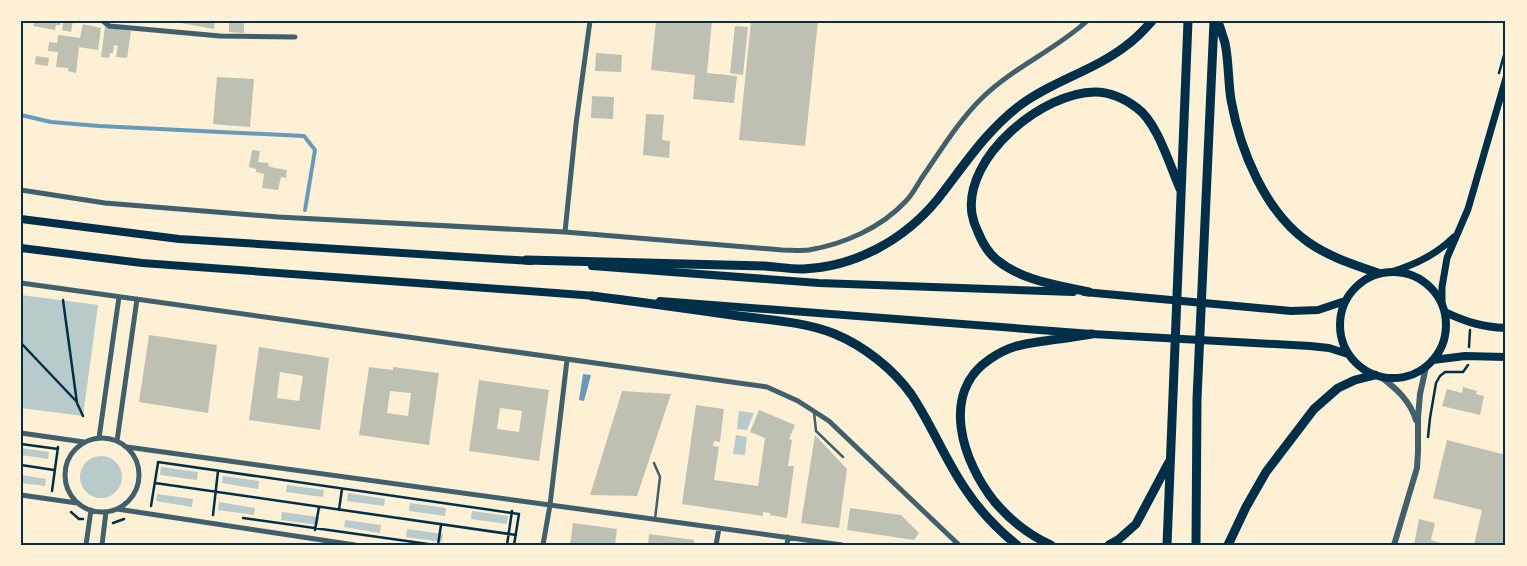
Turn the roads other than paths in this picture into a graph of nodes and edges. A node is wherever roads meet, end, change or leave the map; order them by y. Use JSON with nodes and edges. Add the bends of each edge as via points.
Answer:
{"nodes":[{"id":1,"x":103,"y":21,"type":"edge"},
{"id":2,"x":590,"y":21,"type":"edge"},
{"id":3,"x":1087,"y":21,"type":"edge"},
{"id":4,"x":1152,"y":21,"type":"edge"},
{"id":5,"x":1188,"y":21,"type":"edge"},
{"id":6,"x":1214,"y":21,"type":"edge"},
{"id":7,"x":1218,"y":21,"type":"edge"},
{"id":8,"x":295,"y":37,"type":"dead end"},
{"id":9,"x":1506,"y":78,"type":"edge"},
{"id":10,"x":21,"y":190,"type":"edge"},
{"id":11,"x":1182,"y":193,"type":"junction"},
{"id":12,"x":21,"y":219,"type":"edge"},
{"id":13,"x":565,"y":232,"type":"junction"},
{"id":14,"x":1458,"y":233,"type":"junction"},
{"id":15,"x":21,"y":248,"type":"edge"},
{"id":16,"x":526,"y":260,"type":"junction"},
{"id":17,"x":1394,"y":271,"type":"junction"},
{"id":18,"x":1378,"y":273,"type":"junction"},
{"id":19,"x":21,"y":283,"type":"edge"},
{"id":20,"x":1089,"y":292,"type":"junction"},
{"id":21,"x":592,"y":296,"type":"junction"},
{"id":22,"x":119,"y":297,"type":"junction"},
{"id":23,"x":137,"y":299,"type":"junction"},
{"id":24,"x":1345,"y":301,"type":"junction"},
{"id":25,"x":1442,"y":303,"type":"junction"},
{"id":26,"x":1445,"y":312,"type":"junction"},
{"id":27,"x":1506,"y":328,"type":"edge"},
{"id":28,"x":1092,"y":334,"type":"junction"},
{"id":29,"x":1348,"y":354,"type":"junction"},
{"id":30,"x":1506,"y":357,"type":"edge"},
{"id":31,"x":567,"y":360,"type":"junction"},
{"id":32,"x":1433,"y":360,"type":"junction"},
{"id":33,"x":1426,"y":367,"type":"junction"},
{"id":34,"x":1378,"y":376,"type":"junction"},
{"id":35,"x":814,"y":410,"type":"junction"},
{"id":36,"x":1418,"y":426,"type":"junction"},
{"id":37,"x":21,"y":433,"type":"edge"},
{"id":38,"x":100,"y":438,"type":"junction"},
{"id":39,"x":117,"y":441,"type":"junction"},
{"id":40,"x":85,"y":442,"type":"junction"},
{"id":41,"x":127,"y":447,"type":"junction"},
{"id":42,"x":843,"y":457,"type":"dead end"},
{"id":43,"x":1170,"y":460,"type":"junction"},
{"id":44,"x":654,"y":464,"type":"dead end"},
{"id":45,"x":21,"y":496,"type":"edge"},
{"id":46,"x":78,"y":503,"type":"junction"},
{"id":47,"x":550,"y":505,"type":"junction"},
{"id":48,"x":117,"y":509,"type":"junction"},
{"id":49,"x":91,"y":510,"type":"junction"},
{"id":50,"x":106,"y":512,"type":"junction"},
{"id":51,"x":655,"y":519,"type":"junction"},
{"id":52,"x":718,"y":528,"type":"junction"},
{"id":53,"x":788,"y":537,"type":"junction"},
{"id":54,"x":86,"y":545,"type":"edge"},
{"id":55,"x":102,"y":545,"type":"edge"},
{"id":56,"x":355,"y":545,"type":"edge"},
{"id":57,"x":543,"y":545,"type":"edge"},
{"id":58,"x":716,"y":545,"type":"edge"},
{"id":59,"x":787,"y":545,"type":"edge"},
{"id":60,"x":842,"y":545,"type":"edge"},
{"id":61,"x":959,"y":545,"type":"edge"},
{"id":62,"x":1017,"y":545,"type":"edge"},
{"id":63,"x":1051,"y":545,"type":"edge"},
{"id":64,"x":1109,"y":545,"type":"edge"},
{"id":65,"x":1167,"y":545,"type":"edge"},
{"id":66,"x":1196,"y":545,"type":"edge"},
{"id":67,"x":1228,"y":545,"type":"edge"},
{"id":68,"x":1394,"y":545,"type":"edge"}],
"edges":[{"from":1,"to":8,"type":"street","via":[[109,26],[220,36]]},
{"from":2,"to":13,"type":"street"},
{"from":3,"to":13,"type":"street","via":[[988,92],[968,113],[907,200],[890,216],[849,239],[807,250],[782,250]]},
{"from":4,"to":16,"type":"highway","via":[[1113,55],[1041,92],[1007,116],[989,133],[919,219],[904,232],[860,257],[801,269]]},
{"from":5,"to":11,"type":"highway"},
{"from":6,"to":66,"type":"highway","via":[[1197,399]]},
{"from":7,"to":18,"type":"highway","via":[[1225,43],[1235,121],[1256,178],[1269,200],[1281,217],[1308,242]]},
{"from":9,"to":14,"type":"main road"},
{"from":10,"to":13,"type":"street","via":[[105,203],[278,217]]},
{"from":11,"to":20,"type":"highway","via":[[1148,118],[1128,101],[1113,95],[1097,92],[1063,98],[1030,116],[1004,139],[986,160],[973,191],[972,212],[980,237],[996,259],[1024,276]]},
{"from":11,"to":43,"type":"highway"},
{"from":12,"to":16,"type":"main road","via":[[179,240]]},
{"from":14,"to":17,"type":"main road","via":[[1433,254]]},
{"from":14,"to":25,"type":"main road","via":[[1444,267]]},
{"from":15,"to":21,"type":"main road","via":[[142,263]]},
{"from":16,"to":20,"type":"main road","via":[[819,283]]},
{"from":17,"to":18,"type":"main road"},
{"from":17,"to":25,"type":"main road","via":[[1411,274],[1426,283]]},
{"from":18,"to":24,"type":"main road","via":[[1355,287]]},
{"from":19,"to":22,"type":"street"},
{"from":20,"to":24,"type":"main road","via":[[1291,311],[1318,310]]},
{"from":21,"to":28,"type":"main road"},
{"from":21,"to":62,"type":"highway","via":[[795,324],[835,334],[854,343],[886,367],[910,393],[965,489],[989,519]]},
{"from":22,"to":23,"type":"street"},
{"from":22,"to":38,"type":"street"},
{"from":23,"to":31,"type":"street"},
{"from":23,"to":39,"type":"street"},
{"from":24,"to":29,"type":"main road","via":[[1339,328]]},
{"from":25,"to":26,"type":"main road"},
{"from":26,"to":27,"type":"main road","via":[[1470,323]]},
{"from":26,"to":32,"type":"main road","via":[[1445,337]]},
{"from":28,"to":29,"type":"main road","via":[[1310,346]]},
{"from":28,"to":63,"type":"highway","via":[[1029,342],[1000,352],[977,370],[962,399],[960,420],[964,446],[984,488],[1017,524]]},
{"from":29,"to":34,"type":"main road","via":[[1360,367]]},
{"from":30,"to":32,"type":"main road","via":[[1466,356]]},
{"from":31,"to":35,"type":"street","via":[[767,387]]},
{"from":31,"to":47,"type":"street"},
{"from":32,"to":33,"type":"main road"},
{"from":33,"to":34,"type":"main road","via":[[1404,377]]},
{"from":33,"to":36,"type":"street"},
{"from":34,"to":36,"type":"street","via":[[1406,399]]},
{"from":34,"to":67,"type":"highway","via":[[1355,380],[1338,388],[1314,409],[1266,472]]},
{"from":35,"to":42,"type":"lane","via":[[816,431]]},
{"from":35,"to":61,"type":"street"},
{"from":36,"to":68,"type":"street","via":[[1417,468]]},
{"from":37,"to":40,"type":"street"},
{"from":38,"to":39,"type":"street"},
{"from":38,"to":40,"type":"street"},
{"from":39,"to":41,"type":"street"},
{"from":40,"to":46,"type":"street","via":[[73,452],[66,467],[66,482]]},
{"from":41,"to":47,"type":"street"},
{"from":41,"to":48,"type":"street","via":[[136,460],[139,477],[135,493]]},
{"from":43,"to":64,"type":"highway","via":[[1136,524]]},
{"from":43,"to":65,"type":"highway"},
{"from":44,"to":51,"type":"lane","via":[[660,477]]},
{"from":45,"to":46,"type":"street"},
{"from":46,"to":49,"type":"street"},
{"from":47,"to":51,"type":"street"},
{"from":47,"to":57,"type":"street"},
{"from":48,"to":50,"type":"street"},
{"from":48,"to":56,"type":"street"},
{"from":49,"to":50,"type":"street"},
{"from":49,"to":54,"type":"street"},
{"from":50,"to":55,"type":"street"},
{"from":51,"to":52,"type":"street"},
{"from":52,"to":53,"type":"street"},
{"from":52,"to":58,"type":"street"},
{"from":53,"to":59,"type":"street"},
{"from":53,"to":60,"type":"street"}]}
